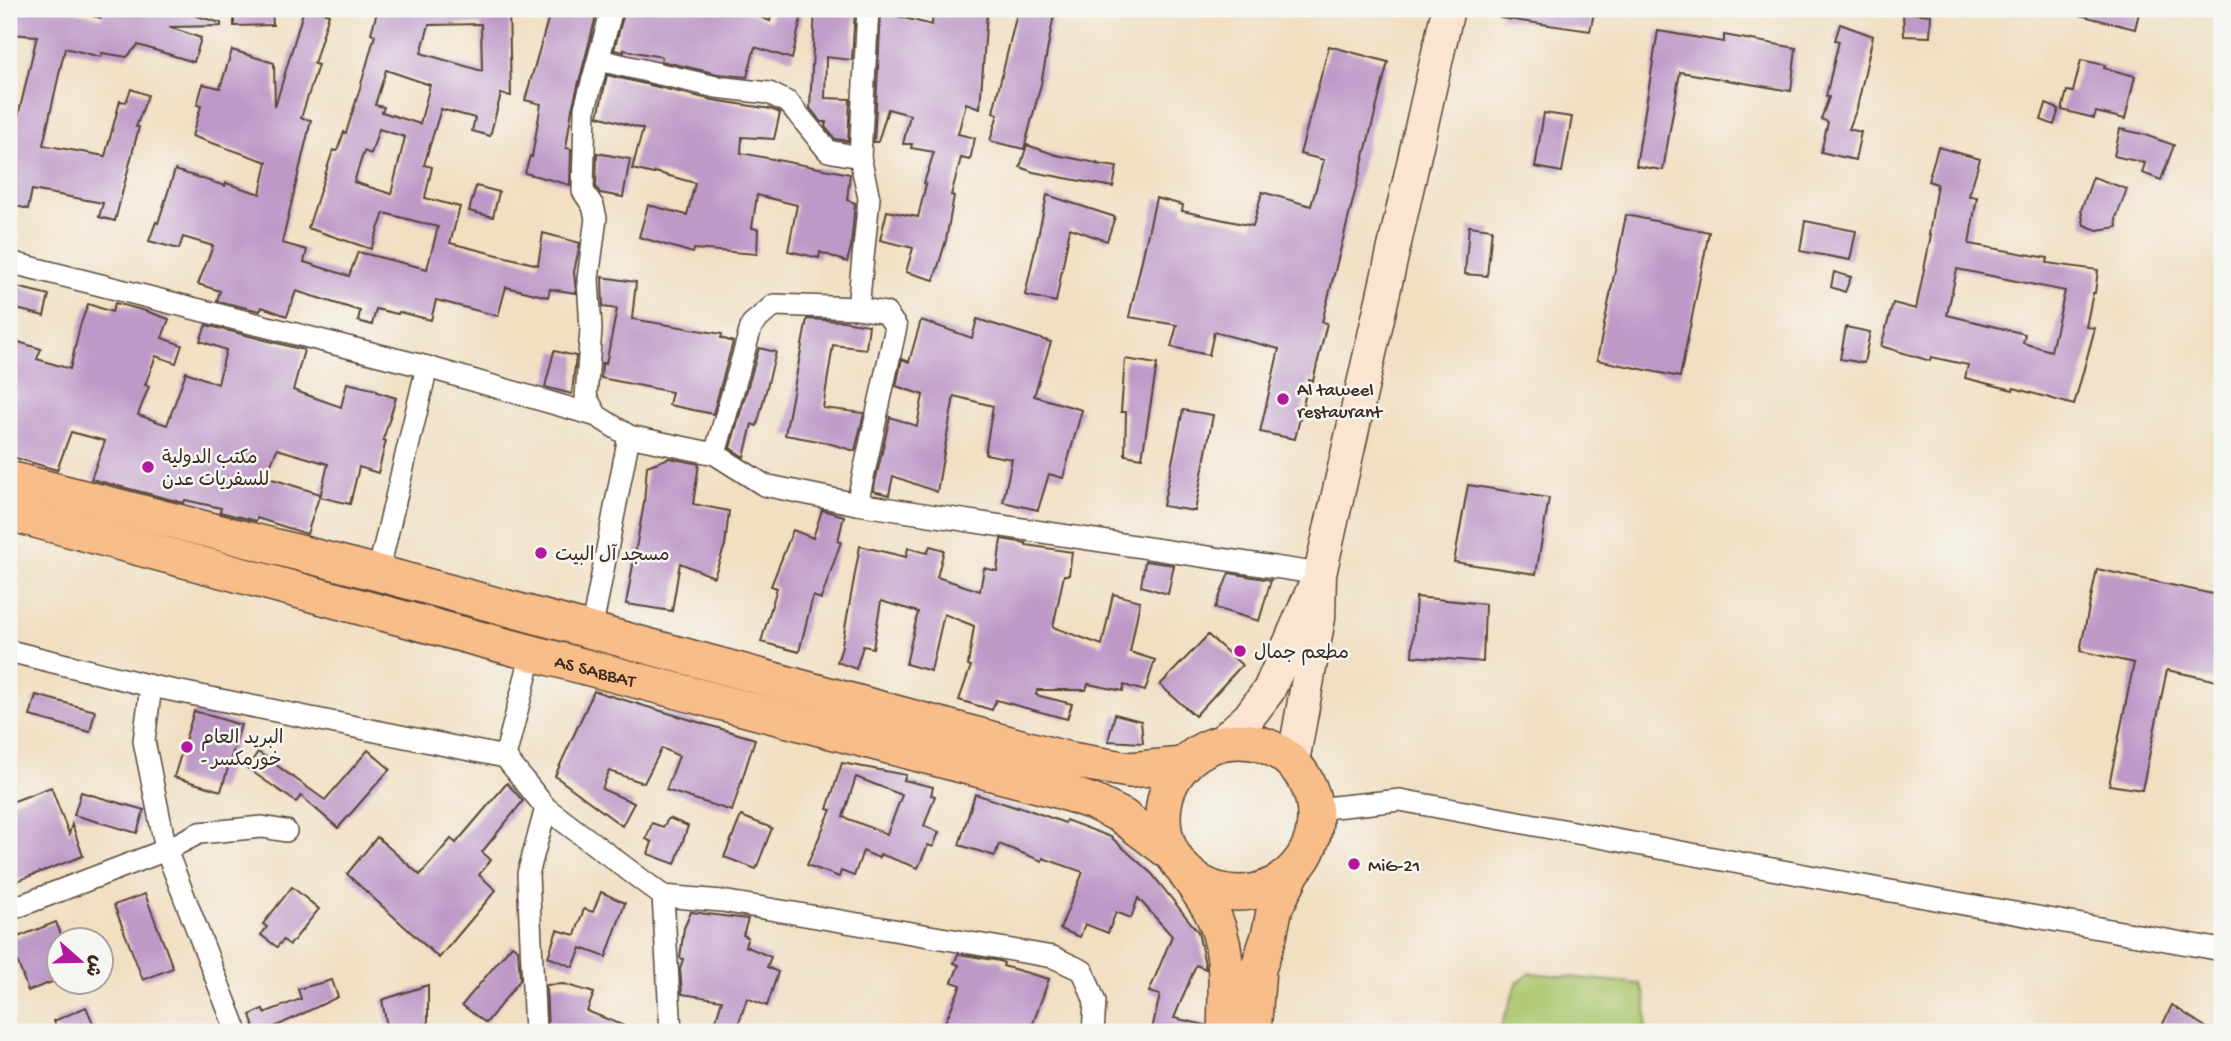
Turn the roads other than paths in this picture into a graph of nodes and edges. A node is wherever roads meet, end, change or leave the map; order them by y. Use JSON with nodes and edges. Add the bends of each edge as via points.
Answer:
{"nodes":[{"id":1,"x":612,"y":9,"type":"edge"},
{"id":2,"x":868,"y":9,"type":"edge"},
{"id":3,"x":1448,"y":9,"type":"edge"},
{"id":4,"x":599,"y":60,"type":"junction"},
{"id":5,"x":860,"y":157,"type":"junction"},
{"id":6,"x":9,"y":262,"type":"edge"},
{"id":7,"x":858,"y":308,"type":"junction"},
{"id":8,"x":427,"y":367,"type":"junction"},
{"id":9,"x":597,"y":416,"type":"junction"},
{"id":10,"x":629,"y":436,"type":"junction"},
{"id":11,"x":715,"y":454,"type":"junction"},
{"id":12,"x":9,"y":479,"type":"edge"},
{"id":13,"x":857,"y":504,"type":"junction"},
{"id":14,"x":9,"y":513,"type":"edge"},
{"id":15,"x":377,"y":573,"type":"junction"},
{"id":16,"x":1320,"y":574,"type":"junction"},
{"id":17,"x":591,"y":632,"type":"junction"},
{"id":18,"x":9,"y":651,"type":"edge"},
{"id":19,"x":532,"y":653,"type":"junction"},
{"id":20,"x":151,"y":686,"type":"junction"},
{"id":21,"x":1221,"y":743,"type":"junction"},
{"id":22,"x":505,"y":757,"type":"junction"},
{"id":23,"x":1293,"y":762,"type":"junction"},
{"id":24,"x":1183,"y":765,"type":"junction"},
{"id":25,"x":546,"y":808,"type":"junction"},
{"id":26,"x":1315,"y":809,"type":"junction"},
{"id":27,"x":286,"y":831,"type":"dead end"},
{"id":28,"x":166,"y":850,"type":"junction"},
{"id":29,"x":1178,"y":862,"type":"junction"},
{"id":30,"x":1292,"y":873,"type":"junction"},
{"id":31,"x":663,"y":896,"type":"junction"},
{"id":32,"x":9,"y":911,"type":"edge"},
{"id":33,"x":2222,"y":950,"type":"edge"},
{"id":34,"x":237,"y":1032,"type":"edge"},
{"id":35,"x":535,"y":1032,"type":"edge"},
{"id":36,"x":671,"y":1032,"type":"edge"},
{"id":37,"x":1093,"y":1032,"type":"edge"},
{"id":38,"x":1225,"y":1032,"type":"edge"},
{"id":39,"x":1253,"y":1032,"type":"edge"}],
"edges":[{"from":1,"to":4,"type":"street"},
{"from":2,"to":5,"type":"street"},
{"from":3,"to":16,"type":"main road"},
{"from":4,"to":5,"type":"street","via":[[716,87],[769,93],[789,103],[828,151]]},
{"from":4,"to":9,"type":"street","via":[[585,108],[583,172],[583,191],[596,218],[588,279],[591,328],[586,397]]},
{"from":5,"to":7,"type":"street","via":[[869,198]]},
{"from":6,"to":8,"type":"street"},
{"from":7,"to":11,"type":"street","via":[[774,305],[752,324]]},
{"from":7,"to":13,"type":"street","via":[[886,313],[896,327]]},
{"from":8,"to":9,"type":"street"},
{"from":8,"to":15,"type":"street"},
{"from":9,"to":10,"type":"street"},
{"from":10,"to":11,"type":"street"},
{"from":10,"to":17,"type":"street"},
{"from":11,"to":13,"type":"street","via":[[764,485]]},
{"from":12,"to":15,"type":"main road","name":"AS SABBAT"},
{"from":13,"to":16,"type":"street"},
{"from":14,"to":19,"type":"main road","name":"AS SABBAT"},
{"from":15,"to":17,"type":"main road","name":"AS SABBAT"},
{"from":16,"to":21,"type":"main road","via":[[1269,690]]},
{"from":16,"to":23,"type":"main road","via":[[1319,618]]},
{"from":17,"to":24,"type":"main road","name":"AS SABBAT","via":[[1065,759],[1129,770]]},
{"from":18,"to":20,"type":"street"},
{"from":19,"to":22,"type":"street"},
{"from":19,"to":29,"type":"main road","name":"AS SABBAT","via":[[1057,790],[1122,816]]},
{"from":20,"to":22,"type":"street"},
{"from":20,"to":28,"type":"street","via":[[144,741]]},
{"from":21,"to":23,"type":"main road","via":[[1247,741],[1272,747]]},
{"from":21,"to":24,"type":"main road","via":[[1200,751]]},
{"from":22,"to":25,"type":"street"},
{"from":23,"to":26,"type":"main road","via":[[1308,783]]},
{"from":24,"to":29,"type":"main road","via":[[1163,807],[1164,831]]},
{"from":25,"to":31,"type":"street"},
{"from":25,"to":35,"type":"street","via":[[528,874]]},
{"from":26,"to":30,"type":"main road","via":[[1314,832]]},
{"from":26,"to":33,"type":"street","via":[[1400,800]]},
{"from":27,"to":28,"type":"street","via":[[262,827],[199,833]]},
{"from":28,"to":32,"type":"street"},
{"from":28,"to":34,"type":"street"},
{"from":29,"to":30,"type":"main road","via":[[1204,886],[1226,893],[1250,893],[1273,886]]},
{"from":29,"to":38,"type":"main road","via":[[1222,937],[1227,971]]},
{"from":30,"to":39,"type":"main road","via":[[1275,907],[1258,969]]},
{"from":31,"to":36,"type":"street"},
{"from":31,"to":37,"type":"street","via":[[722,901],[1053,957],[1083,971],[1095,1002]]}]}
